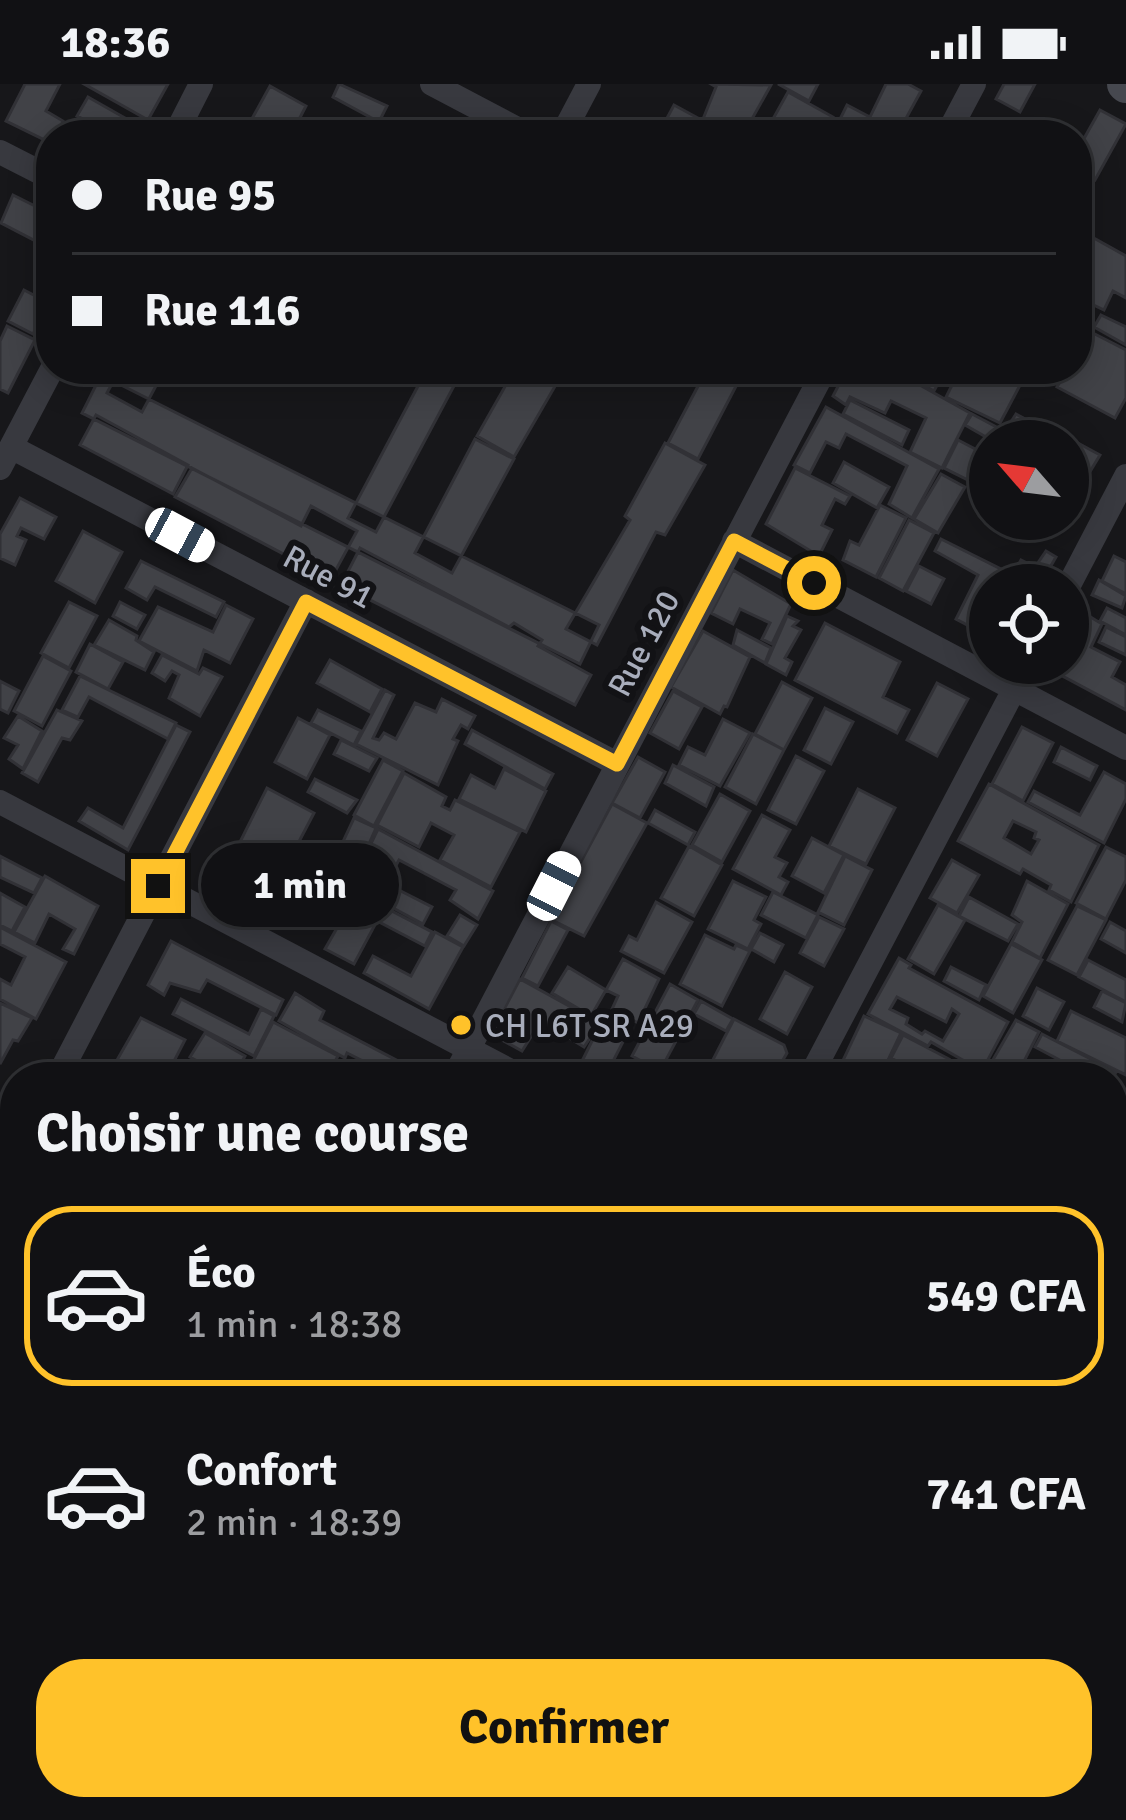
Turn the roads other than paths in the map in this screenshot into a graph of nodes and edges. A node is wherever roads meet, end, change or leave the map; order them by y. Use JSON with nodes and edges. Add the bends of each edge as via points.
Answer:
{"nodes":[{"id":1,"x":201,"y":84,"type":"edge"},
{"id":2,"x":432,"y":84,"type":"edge"},
{"id":3,"x":589,"y":84,"type":"edge"},
{"id":4,"x":974,"y":84,"type":"edge"},
{"id":5,"x":183,"y":120,"type":"edge"},
{"id":6,"x":500,"y":120,"type":"edge"},
{"id":7,"x":570,"y":120,"type":"edge"},
{"id":8,"x":955,"y":120,"type":"edge"},
{"id":9,"x":0,"y":152,"type":"edge"},
{"id":10,"x":36,"y":170,"type":"edge"},
{"id":11,"x":44,"y":384,"type":"edge"},
{"id":12,"x":817,"y":384,"type":"edge"},
{"id":13,"x":6,"y":457,"type":"edge"},
{"id":14,"x":1126,"y":476,"type":"edge"},
{"id":15,"x":734,"y":541,"type":"junction"},
{"id":16,"x":1080,"y":564,"type":"edge"},
{"id":17,"x":306,"y":602,"type":"junction"},
{"id":18,"x":1017,"y":684,"type":"edge"},
{"id":19,"x":1014,"y":689,"type":"junction"},
{"id":20,"x":1126,"y":748,"type":"edge"},
{"id":21,"x":617,"y":764,"type":"junction"},
{"id":22,"x":0,"y":802,"type":"edge"},
{"id":23,"x":158,"y":886,"type":"junction"},
{"id":24,"x":470,"y":1047,"type":"junction"},
{"id":25,"x":66,"y":1062,"type":"edge"},
{"id":26,"x":462,"y":1062,"type":"edge"},
{"id":27,"x":496,"y":1062,"type":"edge"},
{"id":28,"x":818,"y":1062,"type":"edge"}],
"edges":[{"from":1,"to":5,"type":"street"},
{"from":2,"to":6,"type":"street"},
{"from":3,"to":7,"type":"street"},
{"from":4,"to":8,"type":"street"},
{"from":9,"to":10,"type":"street"},
{"from":11,"to":13,"type":"street"},
{"from":12,"to":15,"type":"street","name":"Rue 120"},
{"from":13,"to":17,"type":"street","name":"Rue 91"},
{"from":14,"to":16,"type":"street"},
{"from":15,"to":19,"type":"street"},
{"from":15,"to":21,"type":"street","name":"Rue 120"},
{"from":17,"to":21,"type":"street","name":"Rue 91"},
{"from":17,"to":23,"type":"street"},
{"from":18,"to":19,"type":"street"},
{"from":19,"to":20,"type":"street"},
{"from":19,"to":28,"type":"street"},
{"from":21,"to":24,"type":"street","name":"Rue 120"},
{"from":22,"to":23,"type":"street"},
{"from":23,"to":24,"type":"street"},
{"from":23,"to":25,"type":"street"},
{"from":24,"to":26,"type":"street","name":"Rue 120"},
{"from":24,"to":27,"type":"street"}]}
